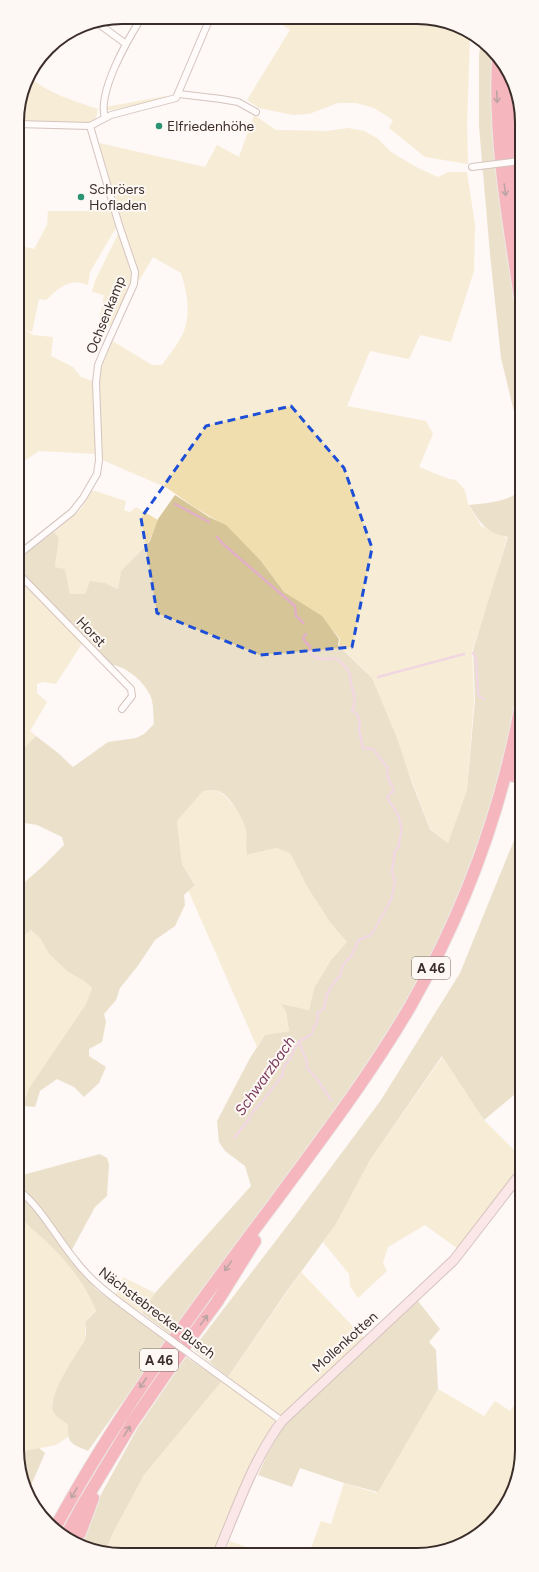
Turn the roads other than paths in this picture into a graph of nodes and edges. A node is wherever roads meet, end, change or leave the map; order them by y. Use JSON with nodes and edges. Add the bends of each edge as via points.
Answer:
{"nodes":[{"id":1,"x":138,"y":24,"type":"edge"},
{"id":2,"x":208,"y":24,"type":"edge"},
{"id":3,"x":102,"y":26,"type":"edge"},
{"id":4,"x":126,"y":44,"type":"junction"},
{"id":5,"x":498,"y":66,"type":"edge"},
{"id":6,"x":508,"y":86,"type":"edge"},
{"id":7,"x":179,"y":94,"type":"junction"},
{"id":8,"x":256,"y":112,"type":"dead end"},
{"id":9,"x":105,"y":118,"type":"junction"},
{"id":10,"x":24,"y":124,"type":"edge"},
{"id":11,"x":90,"y":126,"type":"junction"},
{"id":12,"x":515,"y":162,"type":"edge"},
{"id":13,"x":472,"y":167,"type":"dead end"},
{"id":14,"x":515,"y":190,"type":"edge"},
{"id":15,"x":515,"y":260,"type":"edge"},
{"id":16,"x":24,"y":550,"type":"edge"},
{"id":17,"x":24,"y":579,"type":"edge"},
{"id":18,"x":122,"y":709,"type":"dead end"},
{"id":19,"x":515,"y":730,"type":"edge"},
{"id":20,"x":515,"y":766,"type":"edge"},
{"id":21,"x":515,"y":1181,"type":"edge"},
{"id":22,"x":24,"y":1195,"type":"edge"},
{"id":23,"x":282,"y":1421,"type":"junction"},
{"id":24,"x":107,"y":1464,"type":"junction"},
{"id":25,"x":58,"y":1524,"type":"edge"},
{"id":26,"x":69,"y":1531,"type":"edge"},
{"id":27,"x":80,"y":1532,"type":"dead end"},
{"id":28,"x":220,"y":1548,"type":"edge"}],
"edges":[{"from":1,"to":4,"type":"street"},
{"from":2,"to":7,"type":"street"},
{"from":3,"to":4,"type":"street"},
{"from":4,"to":9,"type":"street","via":[[112,73],[102,110]]},
{"from":5,"to":15,"type":"highway","one_way":true,"via":[[500,151]]},
{"from":6,"to":14,"type":"highway"},
{"from":7,"to":8,"type":"street","via":[[232,101]]},
{"from":7,"to":9,"type":"street","via":[[172,100]]},
{"from":9,"to":11,"type":"street"},
{"from":10,"to":11,"type":"street"},
{"from":11,"to":16,"type":"street","name":"Ochsenkamp","via":[[135,272],[134,284],[98,365],[97,474],[72,512]]},
{"from":12,"to":13,"type":"street","bridge":true},
{"from":17,"to":18,"type":"street","name":"Horst","via":[[131,688],[132,696]]},
{"from":19,"to":25,"type":"highway","number":"A 46","one_way":true,"via":[[484,842],[446,936],[411,1004],[352,1098],[146,1378],[94,1459]]},
{"from":24,"to":20,"type":"highway","number":"A 46","one_way":true,"via":[[157,1386],[217,1302],[262,1228],[342,1124],[409,1023],[439,968],[472,896],[496,832]]},
{"from":21,"to":23,"type":"main road","name":"Mollenkotten","via":[[454,1260]]},
{"from":22,"to":23,"type":"street","name":"Nächstebrecker Busch","bridge":true,"via":[[96,1284]]},
{"from":23,"to":28,"type":"main road","name":"Mollenkotten","via":[[260,1455]]},
{"from":24,"to":26,"type":"highway","number":"A 46"},
{"from":24,"to":27,"type":"highway"}]}
